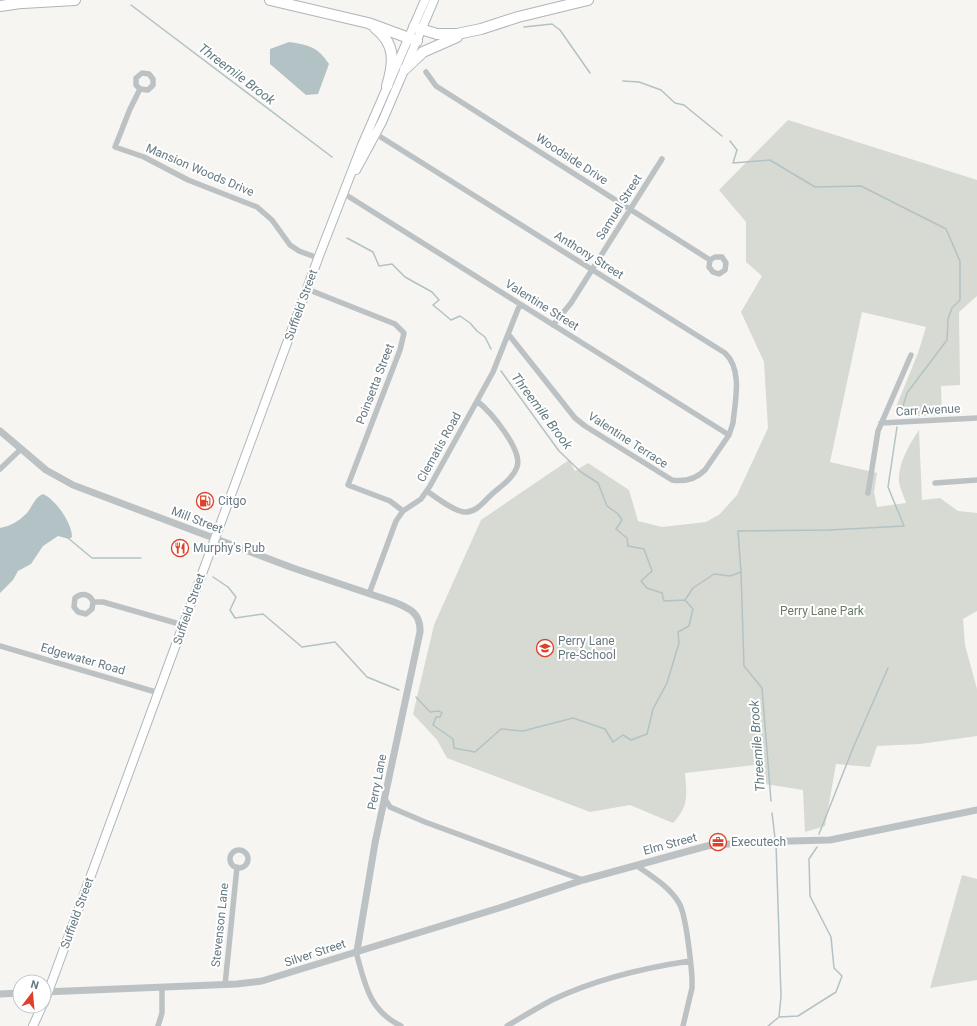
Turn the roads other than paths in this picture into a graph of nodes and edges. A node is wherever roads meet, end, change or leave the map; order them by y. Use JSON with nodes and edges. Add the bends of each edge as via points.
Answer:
{"nodes":[{"id":1,"x":45,"y":0,"type":"edge"},
{"id":2,"x":74,"y":0,"type":"edge"},
{"id":3,"x":270,"y":0,"type":"edge"},
{"id":4,"x":425,"y":0,"type":"edge"},
{"id":5,"x":434,"y":0,"type":"edge"},
{"id":6,"x":588,"y":0,"type":"edge"},
{"id":7,"x":23,"y":3,"type":"junction"},
{"id":8,"x":0,"y":6,"type":"edge"},
{"id":9,"x":368,"y":23,"type":"junction"},
{"id":10,"x":418,"y":28,"type":"junction"},
{"id":11,"x":468,"y":32,"type":"junction"},
{"id":12,"x":413,"y":40,"type":"junction"},
{"id":13,"x":405,"y":69,"type":"junction"},
{"id":14,"x":426,"y":72,"type":"dead end"},
{"id":15,"x":387,"y":86,"type":"junction"},
{"id":16,"x":140,"y":90,"type":"dead end"},
{"id":17,"x":368,"y":129,"type":"junction"},
{"id":18,"x":376,"y":134,"type":"junction"},
{"id":19,"x":662,"y":159,"type":"dead end"},
{"id":20,"x":343,"y":193,"type":"junction"},
{"id":21,"x":631,"y":210,"type":"junction"},
{"id":22,"x":318,"y":258,"type":"junction"},
{"id":23,"x":710,"y":260,"type":"dead end"},
{"id":24,"x":592,"y":270,"type":"junction"},
{"id":25,"x":307,"y":289,"type":"junction"},
{"id":26,"x":520,"y":304,"type":"junction"},
{"id":27,"x":553,"y":325,"type":"junction"},
{"id":28,"x":508,"y":335,"type":"junction"},
{"id":29,"x":911,"y":355,"type":"dead end"},
{"id":30,"x":477,"y":401,"type":"junction"},
{"id":31,"x":977,"y":418,"type":"edge"},
{"id":32,"x":881,"y":423,"type":"junction"},
{"id":33,"x":0,"y":431,"type":"edge"},
{"id":34,"x":729,"y":435,"type":"junction"},
{"id":35,"x":21,"y":450,"type":"junction"},
{"id":36,"x":0,"y":469,"type":"edge"},
{"id":37,"x":977,"y":480,"type":"edge"},
{"id":38,"x":934,"y":483,"type":"dead end"},
{"id":39,"x":427,"y":491,"type":"junction"},
{"id":40,"x":868,"y":493,"type":"dead end"},
{"id":41,"x":404,"y":511,"type":"junction"},
{"id":42,"x":213,"y":539,"type":"junction"},
{"id":43,"x":369,"y":594,"type":"junction"},
{"id":44,"x":93,"y":602,"type":"dead end"},
{"id":45,"x":419,"y":618,"type":"joint"},
{"id":46,"x":183,"y":625,"type":"junction"},
{"id":47,"x":0,"y":646,"type":"edge"},
{"id":48,"x":159,"y":693,"type":"junction"},
{"id":49,"x":385,"y":799,"type":"junction"},
{"id":50,"x":977,"y":810,"type":"edge"},
{"id":51,"x":636,"y":865,"type":"junction"},
{"id":52,"x":237,"y":867,"type":"dead end"},
{"id":53,"x":583,"y":880,"type":"junction"},
{"id":54,"x":356,"y":952,"type":"junction"},
{"id":55,"x":690,"y":961,"type":"junction"},
{"id":56,"x":52,"y":976,"type":"edge"},
{"id":57,"x":225,"y":984,"type":"junction"},
{"id":58,"x":162,"y":987,"type":"junction"},
{"id":59,"x":52,"y":992,"type":"edge"},
{"id":60,"x":12,"y":993,"type":"edge"},
{"id":61,"x":0,"y":994,"type":"edge"},
{"id":62,"x":38,"y":1014,"type":"edge"},
{"id":63,"x":33,"y":1026,"type":"edge"},
{"id":64,"x":158,"y":1026,"type":"edge"},
{"id":65,"x":401,"y":1026,"type":"edge"},
{"id":66,"x":507,"y":1026,"type":"edge"},
{"id":67,"x":683,"y":1026,"type":"edge"}],
"edges":[{"from":1,"to":7,"type":"highway"},
{"from":2,"to":7,"type":"highway"},
{"from":3,"to":9,"type":"highway"},
{"from":4,"to":10,"type":"main road","name":"Suffield Street"},
{"from":5,"to":10,"type":"main road","name":"Suffield Street"},
{"from":6,"to":11,"type":"highway"},
{"from":7,"to":8,"type":"highway"},
{"from":9,"to":12,"type":"highway"},
{"from":9,"to":15,"type":"highway","via":[[382,34],[392,52],[392,66]]},
{"from":10,"to":11,"type":"highway","via":[[442,35]]},
{"from":10,"to":12,"type":"main road","name":"Suffield Street"},
{"from":11,"to":13,"type":"highway","via":[[426,50]]},
{"from":12,"to":13,"type":"main road","name":"Suffield Street"},
{"from":12,"to":15,"type":"main road","name":"Suffield Street"},
{"from":13,"to":18,"type":"main road","name":"Suffield Street"},
{"from":14,"to":21,"type":"street","name":"Woodside Drive","via":[[436,86]]},
{"from":15,"to":17,"type":"main road","name":"Suffield Street"},
{"from":16,"to":22,"type":"street","name":"Mansion Woods Drive","via":[[115,147],[144,157],[188,180],[257,207],[272,220],[290,245]]},
{"from":17,"to":18,"type":"street","name":"Anthony Street"},
{"from":17,"to":20,"type":"main road","name":"Suffield Street"},
{"from":18,"to":20,"type":"main road","name":"Suffield Street"},
{"from":18,"to":24,"type":"street","name":"Anthony Street"},
{"from":19,"to":21,"type":"street","name":"Samuel Street"},
{"from":20,"to":22,"type":"main road","name":"Suffield Street"},
{"from":20,"to":26,"type":"street","name":"Valentine Street"},
{"from":21,"to":23,"type":"street","name":"Woodside Drive"},
{"from":21,"to":24,"type":"street","name":"Samuel Street"},
{"from":22,"to":25,"type":"main road","name":"Suffield Street"},
{"from":24,"to":27,"type":"street","name":"Samuel Street","via":[[568,308]]},
{"from":24,"to":34,"type":"street","name":"Anthony Street","via":[[731,358],[736,377],[733,423]]},
{"from":25,"to":41,"type":"street","name":"Poinsetta Street","via":[[395,324],[404,333],[400,350],[348,485],[394,503]]},
{"from":25,"to":42,"type":"main road","name":"Suffield Street"},
{"from":26,"to":27,"type":"street","name":"Valentine Street"},
{"from":26,"to":28,"type":"street","name":"Clematis Road"},
{"from":27,"to":34,"type":"street","name":"Valentine Street"},
{"from":28,"to":30,"type":"street","name":"Clematis Road","via":[[493,372]]},
{"from":28,"to":34,"type":"street","name":"Valentine Terrace","via":[[575,418],[665,478],[679,481],[694,479],[700,475]]},
{"from":29,"to":32,"type":"street"},
{"from":30,"to":39,"type":"street","name":"Clematis Road"},
{"from":30,"to":39,"type":"street","via":[[493,416],[516,452],[518,461],[515,470],[470,512],[459,510]]},
{"from":31,"to":32,"type":"street","name":"Carr Avenue"},
{"from":32,"to":40,"type":"street"},
{"from":33,"to":35,"type":"street","name":"Mill Street"},
{"from":35,"to":36,"type":"street"},
{"from":35,"to":42,"type":"street","name":"Mill Street","via":[[46,470],[73,485]]},
{"from":37,"to":38,"type":"street"},
{"from":39,"to":41,"type":"street","name":"Clematis Road","via":[[421,499]]},
{"from":41,"to":43,"type":"street","name":"Clematis Road","via":[[396,521]]},
{"from":42,"to":43,"type":"street","name":"Mill Street"},
{"from":42,"to":46,"type":"main road","name":"Suffield Street"},
{"from":43,"to":45,"type":"street","name":"Mill Street","via":[[409,609]]},
{"from":44,"to":46,"type":"street","via":[[103,602]]},
{"from":45,"to":49,"type":"street","name":"Perry Lane","via":[[420,632]]},
{"from":46,"to":48,"type":"main road","name":"Suffield Street"},
{"from":47,"to":48,"type":"street","name":"Edgewater Road"},
{"from":48,"to":56,"type":"main road","name":"Suffield Street"},
{"from":49,"to":53,"type":"street","via":[[390,807],[425,822]]},
{"from":49,"to":54,"type":"street","name":"Perry Lane"},
{"from":50,"to":51,"type":"street","name":"Elm Street","via":[[830,840],[707,846]]},
{"from":51,"to":53,"type":"street","name":"Elm Street"},
{"from":51,"to":55,"type":"street","via":[[664,885],[679,903]]},
{"from":52,"to":57,"type":"street","name":"Stevenson Lane"},
{"from":53,"to":54,"type":"street","name":"Silver Street"},
{"from":54,"to":57,"type":"street","name":"Silver Street","via":[[262,981]]},
{"from":54,"to":65,"type":"street","via":[[374,1005],[389,1020]]},
{"from":55,"to":66,"type":"street","via":[[637,970],[596,983],[551,1000]]},
{"from":55,"to":67,"type":"street","via":[[692,988]]},
{"from":57,"to":58,"type":"street","name":"Silver Street"},
{"from":58,"to":59,"type":"street","name":"Silver Street"},
{"from":58,"to":64,"type":"street","via":[[162,1013]]},
{"from":60,"to":61,"type":"street"},
{"from":62,"to":63,"type":"main road"}]}
